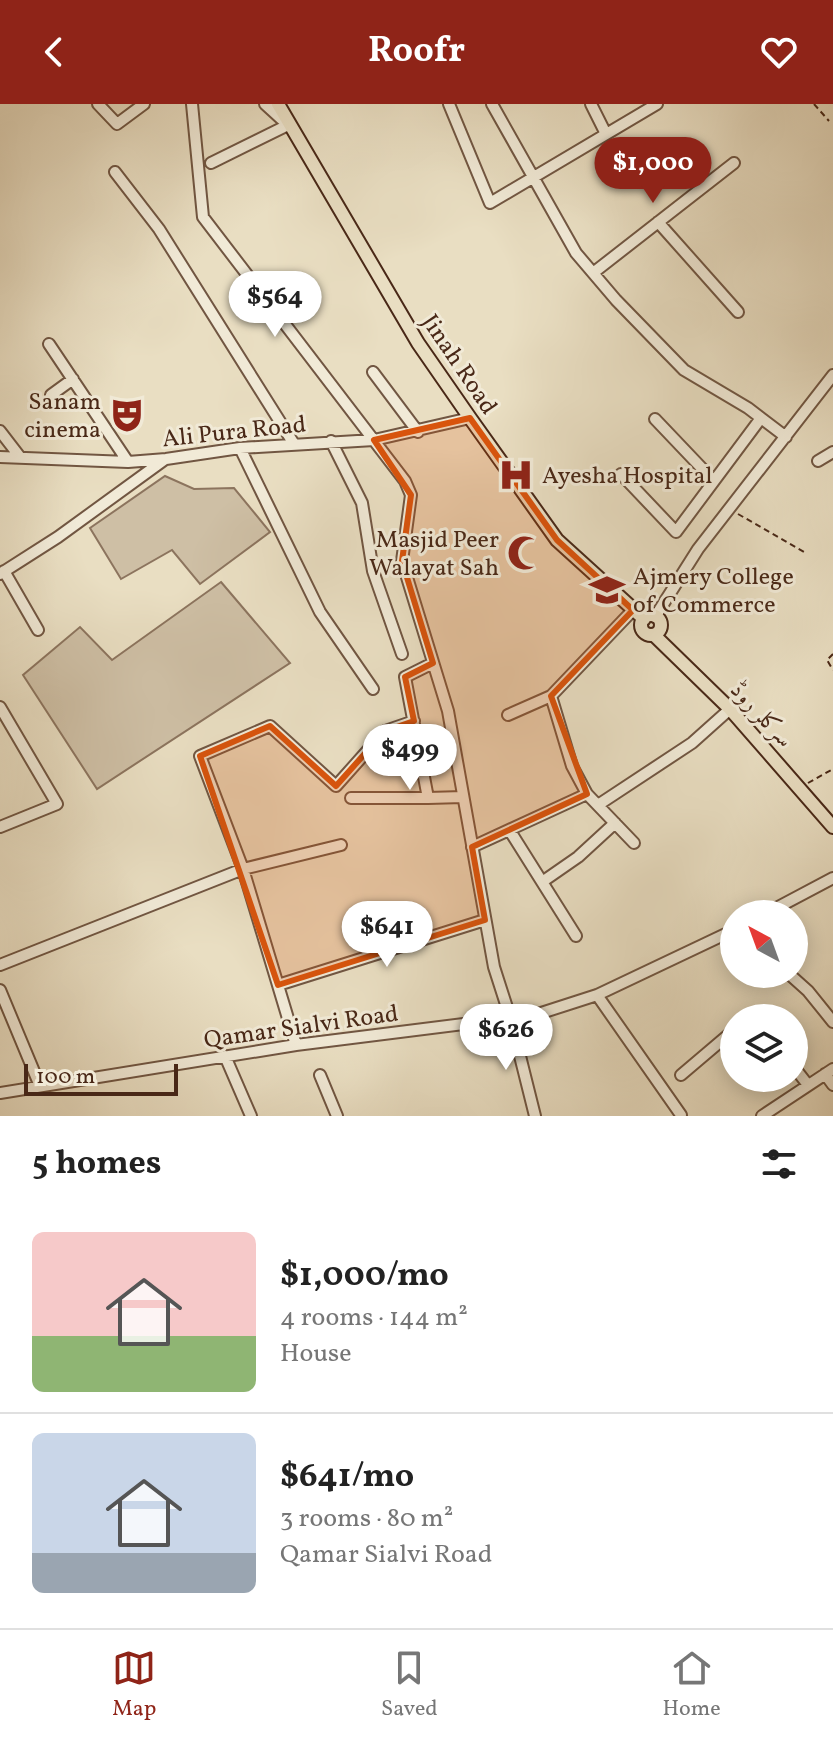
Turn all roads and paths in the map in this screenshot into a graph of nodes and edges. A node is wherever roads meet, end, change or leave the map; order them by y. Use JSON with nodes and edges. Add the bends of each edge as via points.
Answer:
{"nodes":[{"id":1,"x":98,"y":104,"type":"edge"},
{"id":2,"x":144,"y":104,"type":"edge"},
{"id":3,"x":192,"y":104,"type":"edge"},
{"id":4,"x":265,"y":104,"type":"edge"},
{"id":5,"x":278,"y":104,"type":"edge"},
{"id":6,"x":449,"y":104,"type":"edge"},
{"id":7,"x":492,"y":104,"type":"edge"},
{"id":8,"x":591,"y":104,"type":"edge"},
{"id":9,"x":657,"y":104,"type":"edge"},
{"id":10,"x":814,"y":104,"type":"edge"},
{"id":11,"x":829,"y":121,"type":"dead end"},
{"id":12,"x":288,"y":125,"type":"junction"},
{"id":13,"x":606,"y":134,"type":"junction"},
{"id":14,"x":211,"y":163,"type":"dead end"},
{"id":15,"x":734,"y":163,"type":"dead end"},
{"id":16,"x":115,"y":172,"type":"dead end"},
{"id":17,"x":532,"y":177,"type":"junction"},
{"id":18,"x":658,"y":222,"type":"junction"},
{"id":19,"x":593,"y":273,"type":"junction"},
{"id":20,"x":738,"y":312,"type":"dead end"},
{"id":21,"x":49,"y":344,"type":"dead end"},
{"id":22,"x":373,"y":372,"type":"dead end"},
{"id":23,"x":833,"y":375,"type":"edge"},
{"id":24,"x":73,"y":379,"type":"junction"},
{"id":25,"x":51,"y":395,"type":"dead end"},
{"id":26,"x":470,"y":418,"type":"junction"},
{"id":27,"x":761,"y":418,"type":"junction"},
{"id":28,"x":655,"y":419,"type":"dead end"},
{"id":29,"x":0,"y":431,"type":"edge"},
{"id":30,"x":418,"y":432,"type":"junction"},
{"id":31,"x":786,"y":437,"type":"junction"},
{"id":32,"x":374,"y":440,"type":"junction"},
{"id":33,"x":331,"y":441,"type":"junction"},
{"id":34,"x":294,"y":444,"type":"junction"},
{"id":35,"x":240,"y":448,"type":"junction"},
{"id":36,"x":833,"y":452,"type":"edge"},
{"id":37,"x":0,"y":457,"type":"edge"},
{"id":38,"x":20,"y":457,"type":"junction"},
{"id":39,"x":166,"y":459,"type":"junction"},
{"id":40,"x":818,"y":461,"type":"dead end"},
{"id":41,"x":128,"y":462,"type":"junction"},
{"id":42,"x":621,"y":474,"type":"dead end"},
{"id":43,"x":714,"y":481,"type":"junction"},
{"id":44,"x":730,"y":509,"type":"junction"},
{"id":45,"x":804,"y":552,"type":"dead end"},
{"id":46,"x":2,"y":573,"type":"edge"},
{"id":47,"x":633,"y":610,"type":"junction"},
{"id":48,"x":650,"y":618,"type":"junction"},
{"id":49,"x":38,"y":630,"type":"dead end"},
{"id":50,"x":402,"y":654,"type":"dead end"},
{"id":51,"x":833,"y":654,"type":"edge"},
{"id":52,"x":433,"y":663,"type":"junction"},
{"id":53,"x":833,"y":670,"type":"edge"},
{"id":54,"x":373,"y":689,"type":"dead end"},
{"id":55,"x":551,"y":696,"type":"junction"},
{"id":56,"x":0,"y":707,"type":"edge"},
{"id":57,"x":730,"y":709,"type":"junction"},
{"id":58,"x":508,"y":715,"type":"dead end"},
{"id":59,"x":414,"y":721,"type":"junction"},
{"id":60,"x":833,"y":769,"type":"edge"},
{"id":61,"x":800,"y":787,"type":"junction"},
{"id":62,"x":587,"y":794,"type":"junction"},
{"id":63,"x":463,"y":797,"type":"junction"},
{"id":64,"x":351,"y":798,"type":"dead end"},
{"id":65,"x":428,"y":798,"type":"junction"},
{"id":66,"x":598,"y":805,"type":"junction"},
{"id":67,"x":615,"y":823,"type":"junction"},
{"id":68,"x":0,"y":827,"type":"edge"},
{"id":69,"x":833,"y":827,"type":"edge"},
{"id":70,"x":510,"y":831,"type":"junction"},
{"id":71,"x":634,"y":843,"type":"dead end"},
{"id":72,"x":341,"y":845,"type":"dead end"},
{"id":73,"x":472,"y":847,"type":"junction"},
{"id":74,"x":243,"y":869,"type":"junction"},
{"id":75,"x":833,"y":878,"type":"edge"},
{"id":76,"x":542,"y":882,"type":"junction"},
{"id":77,"x":791,"y":900,"type":"edge"},
{"id":78,"x":485,"y":920,"type":"junction"},
{"id":79,"x":576,"y":936,"type":"dead end"},
{"id":80,"x":720,"y":937,"type":"edge"},
{"id":81,"x":0,"y":965,"type":"edge"},
{"id":82,"x":278,"y":985,"type":"junction"},
{"id":83,"x":805,"y":988,"type":"edge"},
{"id":84,"x":0,"y":990,"type":"edge"},
{"id":85,"x":597,"y":995,"type":"junction"},
{"id":86,"x":511,"y":1020,"type":"junction"},
{"id":87,"x":833,"y":1022,"type":"edge"},
{"id":88,"x":720,"y":1042,"type":"edge"},
{"id":89,"x":296,"y":1045,"type":"junction"},
{"id":90,"x":225,"y":1056,"type":"junction"},
{"id":91,"x":829,"y":1071,"type":"edge"},
{"id":92,"x":320,"y":1075,"type":"dead end"},
{"id":93,"x":681,"y":1075,"type":"dead end"},
{"id":94,"x":808,"y":1085,"type":"edge"},
{"id":95,"x":833,"y":1085,"type":"edge"},
{"id":96,"x":40,"y":1086,"type":"junction"},
{"id":97,"x":798,"y":1092,"type":"edge"},
{"id":98,"x":0,"y":1093,"type":"edge"},
{"id":99,"x":681,"y":1115,"type":"edge"},
{"id":100,"x":251,"y":1116,"type":"edge"},
{"id":101,"x":337,"y":1116,"type":"edge"},
{"id":102,"x":535,"y":1116,"type":"edge"},
{"id":103,"x":762,"y":1116,"type":"edge"}],
"edges":[{"from":1,"to":2,"type":"street","via":[[117,124]]},
{"from":3,"to":32,"type":"street","via":[[203,217]]},
{"from":4,"to":12,"type":"street"},
{"from":5,"to":12,"type":"main road","name":"Jinah Road"},
{"from":6,"to":17,"type":"street","via":[[490,203]]},
{"from":7,"to":17,"type":"street"},
{"from":8,"to":13,"type":"street"},
{"from":9,"to":13,"type":"street"},
{"from":10,"to":11,"type":"path"},
{"from":12,"to":14,"type":"street"},
{"from":12,"to":26,"type":"main road","name":"Jinah Road","via":[[418,343]]},
{"from":13,"to":17,"type":"street"},
{"from":15,"to":18,"type":"street"},
{"from":16,"to":34,"type":"street","via":[[159,229]]},
{"from":17,"to":19,"type":"street"},
{"from":18,"to":19,"type":"street"},
{"from":18,"to":20,"type":"street"},
{"from":19,"to":27,"type":"street","via":[[684,370]]},
{"from":21,"to":24,"type":"street"},
{"from":22,"to":30,"type":"street"},
{"from":23,"to":31,"type":"street"},
{"from":24,"to":25,"type":"street"},
{"from":24,"to":41,"type":"street"},
{"from":26,"to":30,"type":"street","name":"Ali Pura Road"},
{"from":26,"to":47,"type":"main road","name":"Jinah Road","via":[[557,540]]},
{"from":27,"to":31,"type":"street"},
{"from":27,"to":43,"type":"street"},
{"from":28,"to":43,"type":"street"},
{"from":29,"to":38,"type":"street"},
{"from":30,"to":32,"type":"street","name":"Ali Pura Road"},
{"from":31,"to":44,"type":"street"},
{"from":32,"to":33,"type":"street","name":"Ali Pura Road"},
{"from":32,"to":52,"type":"street","via":[[411,495],[402,561]]},
{"from":33,"to":34,"type":"street","name":"Ali Pura Road"},
{"from":33,"to":50,"type":"street","via":[[362,503],[373,571]]},
{"from":34,"to":35,"type":"street","name":"Ali Pura Road"},
{"from":35,"to":39,"type":"street","name":"Ali Pura Road"},
{"from":35,"to":54,"type":"street","via":[[320,612]]},
{"from":36,"to":40,"type":"street"},
{"from":37,"to":38,"type":"street","name":"Ali Pura Road"},
{"from":38,"to":41,"type":"street","name":"Ali Pura Road"},
{"from":39,"to":41,"type":"street","name":"Ali Pura Road"},
{"from":39,"to":46,"type":"street"},
{"from":42,"to":43,"type":"street","via":[[676,532]]},
{"from":44,"to":45,"type":"path"},
{"from":44,"to":48,"type":"street"},
{"from":46,"to":49,"type":"street"},
{"from":47,"to":48,"type":"main road","name":"Jinah Road"},
{"from":47,"to":55,"type":"street"},
{"from":48,"to":57,"type":"main road","name":"سرکلر روڈ","via":[[661,626],[654,635]]},
{"from":51,"to":53,"type":"path","via":[[827,660]]},
{"from":52,"to":59,"type":"street","via":[[405,677]]},
{"from":52,"to":63,"type":"street","via":[[448,711]]},
{"from":55,"to":58,"type":"street"},
{"from":55,"to":62,"type":"street","via":[[572,766]]},
{"from":56,"to":68,"type":"street","via":[[57,804]]},
{"from":57,"to":61,"type":"main road","name":"سرکلر روڈ"},
{"from":57,"to":66,"type":"street","via":[[692,743]]},
{"from":59,"to":65,"type":"street"},
{"from":59,"to":74,"type":"street","via":[[385,731],[336,786],[270,726],[200,756]]},
{"from":60,"to":61,"type":"path"},
{"from":61,"to":69,"type":"main road","name":"سرکلر روڈ"},
{"from":62,"to":66,"type":"street"},
{"from":62,"to":70,"type":"street"},
{"from":63,"to":65,"type":"street"},
{"from":63,"to":73,"type":"street"},
{"from":64,"to":65,"type":"street"},
{"from":66,"to":67,"type":"street"},
{"from":67,"to":71,"type":"street"},
{"from":67,"to":76,"type":"street"},
{"from":70,"to":73,"type":"street"},
{"from":70,"to":76,"type":"street"},
{"from":72,"to":74,"type":"street"},
{"from":73,"to":78,"type":"street"},
{"from":74,"to":81,"type":"street"},
{"from":74,"to":82,"type":"street"},
{"from":75,"to":77,"type":"street"},
{"from":76,"to":79,"type":"street"},
{"from":78,"to":82,"type":"street"},
{"from":78,"to":86,"type":"street"},
{"from":80,"to":85,"type":"street","name":"Qamar Sialvi Road"},
{"from":82,"to":89,"type":"street"},
{"from":83,"to":87,"type":"street"},
{"from":84,"to":96,"type":"street"},
{"from":85,"to":86,"type":"street","name":"Qamar Sialvi Road"},
{"from":85,"to":99,"type":"street"},
{"from":86,"to":89,"type":"street","name":"Qamar Sialvi Road"},
{"from":86,"to":102,"type":"street"},
{"from":88,"to":93,"type":"street"},
{"from":89,"to":90,"type":"street","name":"Qamar Sialvi Road"},
{"from":90,"to":96,"type":"street","name":"Qamar Sialvi Road"},
{"from":90,"to":100,"type":"street"},
{"from":91,"to":94,"type":"street"},
{"from":91,"to":95,"type":"street"},
{"from":92,"to":101,"type":"street"},
{"from":96,"to":98,"type":"street","name":"Qamar Sialvi Road"},
{"from":97,"to":103,"type":"street"}]}
